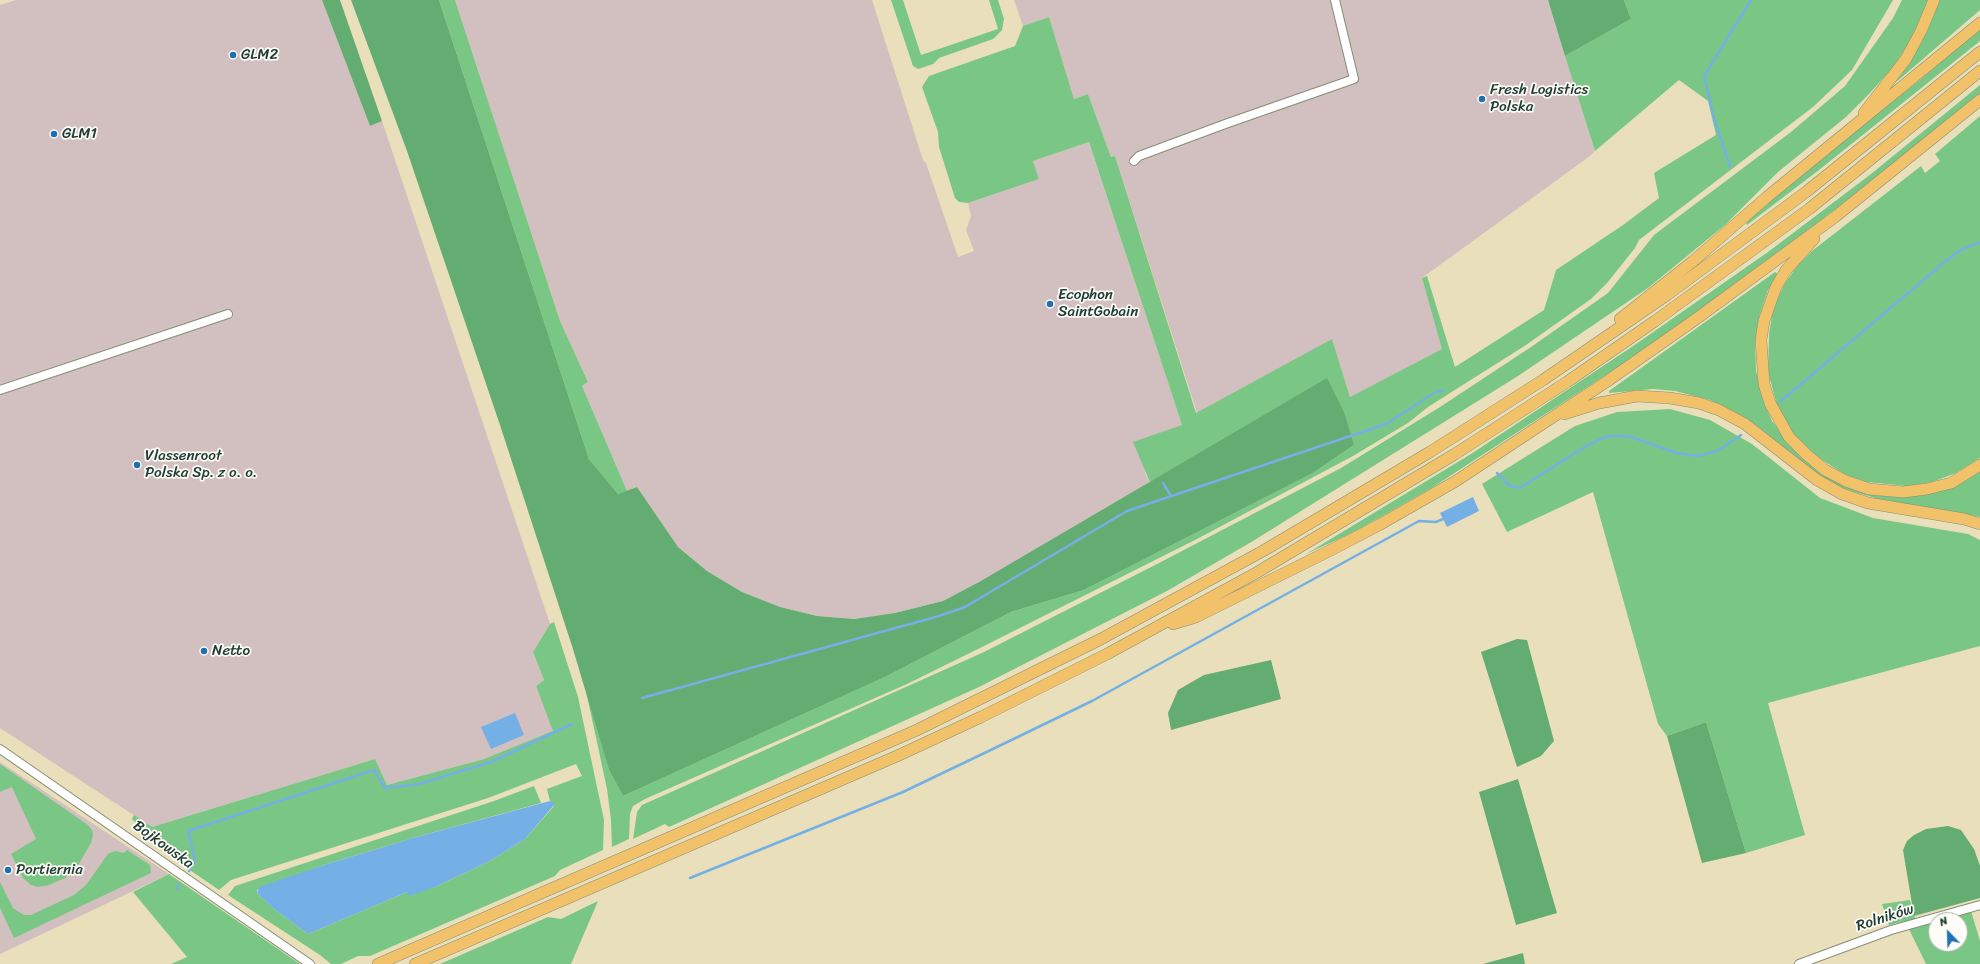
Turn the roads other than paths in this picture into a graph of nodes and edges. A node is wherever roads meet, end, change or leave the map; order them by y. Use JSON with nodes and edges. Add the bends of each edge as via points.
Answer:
{"nodes":[{"id":1,"x":1335,"y":0,"type":"edge"},
{"id":2,"x":1934,"y":0,"type":"edge"},
{"id":3,"x":1980,"y":23,"type":"edge"},
{"id":4,"x":1980,"y":52,"type":"edge"},
{"id":5,"x":1980,"y":71,"type":"edge"},
{"id":6,"x":1980,"y":100,"type":"edge"},
{"id":7,"x":1851,"y":129,"type":"junction"},
{"id":8,"x":1134,"y":161,"type":"dead end"},
{"id":9,"x":1835,"y":217,"type":"junction"},
{"id":10,"x":228,"y":314,"type":"dead end"},
{"id":11,"x":1543,"y":380,"type":"junction"},
{"id":12,"x":0,"y":390,"type":"edge"},
{"id":13,"x":1547,"y":421,"type":"junction"},
{"id":14,"x":1980,"y":465,"type":"edge"},
{"id":15,"x":1980,"y":524,"type":"edge"},
{"id":16,"x":1146,"y":633,"type":"junction"},
{"id":17,"x":0,"y":748,"type":"edge"},
{"id":18,"x":1980,"y":905,"type":"edge"},
{"id":19,"x":310,"y":964,"type":"edge"},
{"id":20,"x":378,"y":964,"type":"edge"},
{"id":21,"x":415,"y":964,"type":"edge"},
{"id":22,"x":1800,"y":964,"type":"edge"}],
"edges":[{"from":1,"to":8,"type":"street","via":[[1354,79],[1228,122],[1139,156]]},
{"from":2,"to":7,"type":"highway","via":[[1922,31],[1906,59]]},
{"from":3,"to":7,"type":"highway"},
{"from":4,"to":11,"type":"highway","via":[[1800,197],[1667,295]]},
{"from":5,"to":16,"type":"highway","via":[[1809,209],[1573,378],[1393,492],[1256,573]]},
{"from":6,"to":9,"type":"highway"},
{"from":7,"to":11,"type":"highway","via":[[1692,262]]},
{"from":9,"to":13,"type":"highway","via":[[1696,319]]},
{"from":9,"to":14,"type":"highway","via":[[1786,270],[1776,287],[1764,321],[1761,340],[1764,384],[1789,437],[1825,470],[1869,489],[1903,492],[1927,489],[1951,482]]},
{"from":10,"to":12,"type":"street"},
{"from":11,"to":20,"type":"highway","via":[[1264,552],[1027,677],[916,730]]},
{"from":13,"to":15,"type":"highway","via":[[1600,403],[1637,396],[1699,403],[1720,410],[1745,424],[1817,480],[1842,494],[1868,504]]},
{"from":13,"to":16,"type":"highway","via":[[1456,481],[1379,525],[1196,616]]},
{"from":16,"to":21,"type":"highway","via":[[981,717],[897,756]]},
{"from":17,"to":19,"type":"street","name":"Bojkowska"},
{"from":18,"to":22,"type":"street","name":"Rolników","via":[[1891,930]]}]}
